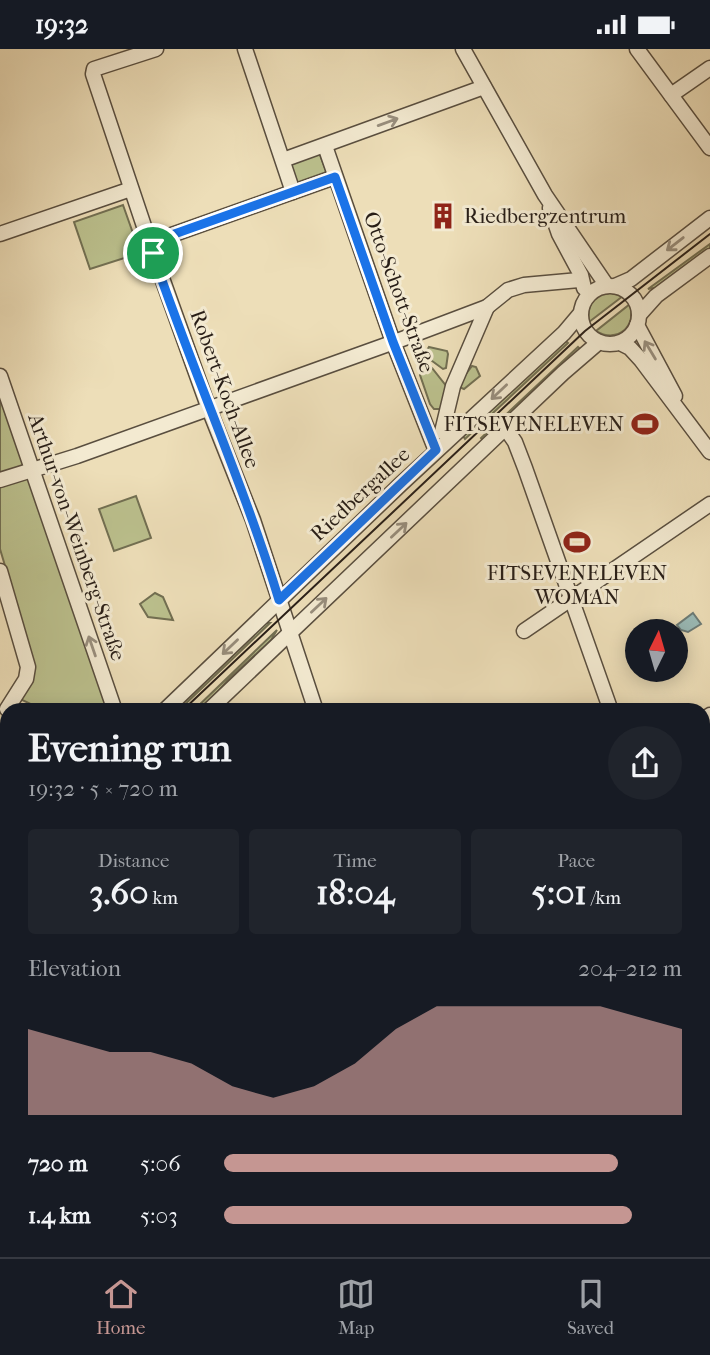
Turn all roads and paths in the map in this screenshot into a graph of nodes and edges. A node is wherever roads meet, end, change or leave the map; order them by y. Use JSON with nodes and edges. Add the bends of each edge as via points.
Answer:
{"nodes":[{"id":1,"x":156,"y":49,"type":"edge"},
{"id":2,"x":245,"y":49,"type":"edge"},
{"id":3,"x":463,"y":49,"type":"edge"},
{"id":4,"x":637,"y":49,"type":"edge"},
{"id":5,"x":710,"y":68,"type":"edge"},
{"id":6,"x":484,"y":87,"type":"junction"},
{"id":7,"x":671,"y":95,"type":"junction"},
{"id":8,"x":325,"y":146,"type":"junction"},
{"id":9,"x":710,"y":148,"type":"edge"},
{"id":10,"x":283,"y":160,"type":"junction"},
{"id":11,"x":335,"y":177,"type":"junction"},
{"id":12,"x":131,"y":189,"type":"junction"},
{"id":13,"x":293,"y":192,"type":"junction"},
{"id":14,"x":545,"y":195,"type":"junction"},
{"id":15,"x":710,"y":218,"type":"edge"},
{"id":16,"x":0,"y":234,"type":"edge"},
{"id":17,"x":149,"y":243,"type":"junction"},
{"id":18,"x":710,"y":256,"type":"edge"},
{"id":19,"x":579,"y":280,"type":"dead end"},
{"id":20,"x":611,"y":286,"type":"junction"},
{"id":21,"x":487,"y":307,"type":"junction"},
{"id":22,"x":582,"y":307,"type":"junction"},
{"id":23,"x":638,"y":320,"type":"junction"},
{"id":24,"x":393,"y":342,"type":"junction"},
{"id":25,"x":599,"y":342,"type":"junction"},
{"id":26,"x":620,"y":343,"type":"junction"},
{"id":27,"x":0,"y":376,"type":"edge"},
{"id":28,"x":209,"y":409,"type":"junction"},
{"id":29,"x":680,"y":410,"type":"junction"},
{"id":30,"x":506,"y":429,"type":"junction"},
{"id":31,"x":442,"y":432,"type":"dead end"},
{"id":32,"x":436,"y":450,"type":"junction"},
{"id":33,"x":710,"y":452,"type":"edge"},
{"id":34,"x":32,"y":471,"type":"junction"},
{"id":35,"x":0,"y":480,"type":"edge"},
{"id":36,"x":710,"y":504,"type":"edge"},
{"id":37,"x":0,"y":571,"type":"edge"},
{"id":38,"x":570,"y":599,"type":"junction"},
{"id":39,"x":279,"y":600,"type":"junction"},
{"id":40,"x":524,"y":631,"type":"dead end"},
{"id":41,"x":289,"y":634,"type":"junction"},
{"id":42,"x":9,"y":703,"type":"edge"},
{"id":43,"x":112,"y":703,"type":"edge"},
{"id":44,"x":172,"y":703,"type":"edge"},
{"id":45,"x":216,"y":703,"type":"edge"},
{"id":46,"x":313,"y":703,"type":"edge"},
{"id":47,"x":608,"y":703,"type":"edge"}],
"edges":[{"from":1,"to":12,"type":"street","name":"Robert-Koch-Allee","via":[[94,69],[93,74]]},
{"from":2,"to":10,"type":"street"},
{"from":3,"to":6,"type":"street"},
{"from":4,"to":7,"type":"street"},
{"from":5,"to":7,"type":"street"},
{"from":8,"to":6,"type":"street","one_way":true},
{"from":6,"to":14,"type":"street"},
{"from":7,"to":9,"type":"street"},
{"from":8,"to":10,"type":"street"},
{"from":8,"to":11,"type":"street","name":"Otto-Schott-Straße"},
{"from":10,"to":13,"type":"street"},
{"from":11,"to":13,"type":"street"},
{"from":11,"to":24,"type":"street","name":"Otto-Schott-Straße"},
{"from":12,"to":16,"type":"street"},
{"from":12,"to":17,"type":"street","name":"Robert-Koch-Allee"},
{"from":13,"to":17,"type":"street"},
{"from":14,"to":20,"type":"street"},
{"from":14,"to":22,"type":"street","via":[[558,234],[581,275]]},
{"from":15,"to":20,"type":"street","one_way":true,"via":[[631,279]]},
{"from":17,"to":28,"type":"street","name":"Robert-Koch-Allee"},
{"from":18,"to":23,"type":"street","via":[[656,296]]},
{"from":19,"to":21,"type":"street","via":[[524,285],[508,290]]},
{"from":20,"to":22,"type":"street","via":[[597,289]]},
{"from":20,"to":23,"type":"street","via":[[630,294]]},
{"from":21,"to":24,"type":"street"},
{"from":21,"to":31,"type":"street","via":[[453,386]]},
{"from":22,"to":25,"type":"street","via":[[585,331]]},
{"from":22,"to":32,"type":"street","name":"Riedbergallee","one_way":true,"via":[[564,333]]},
{"from":23,"to":26,"type":"street","via":[[631,335]]},
{"from":29,"to":23,"type":"street","one_way":true,"via":[[665,374],[645,344]]},
{"from":24,"to":28,"type":"street"},
{"from":24,"to":32,"type":"street","name":"Otto-Schott-Straße"},
{"from":25,"to":26,"type":"street"},
{"from":25,"to":30,"type":"street"},
{"from":26,"to":29,"type":"street","via":[[631,348]]},
{"from":27,"to":34,"type":"street","name":"Arthur-von-Weinberg-Straße"},
{"from":28,"to":34,"type":"street"},
{"from":28,"to":39,"type":"street","name":"Robert-Koch-Allee"},
{"from":29,"to":33,"type":"street"},
{"from":30,"to":38,"type":"street","via":[[515,442]]},
{"from":41,"to":30,"type":"street","one_way":true},
{"from":32,"to":39,"type":"street","name":"Riedbergallee"},
{"from":34,"to":35,"type":"street"},
{"from":43,"to":34,"type":"street","name":"Arthur-von-Weinberg-Straße","one_way":true},
{"from":36,"to":38,"type":"street"},
{"from":37,"to":42,"type":"street","via":[[27,667],[26,679]]},
{"from":38,"to":40,"type":"street"},
{"from":38,"to":47,"type":"street"},
{"from":39,"to":41,"type":"street","name":"Robert-Koch-Allee"},
{"from":39,"to":44,"type":"street","name":"Riedbergallee","one_way":true},
{"from":41,"to":45,"type":"street"},
{"from":41,"to":46,"type":"street","name":"Robert-Koch-Allee"}]}
